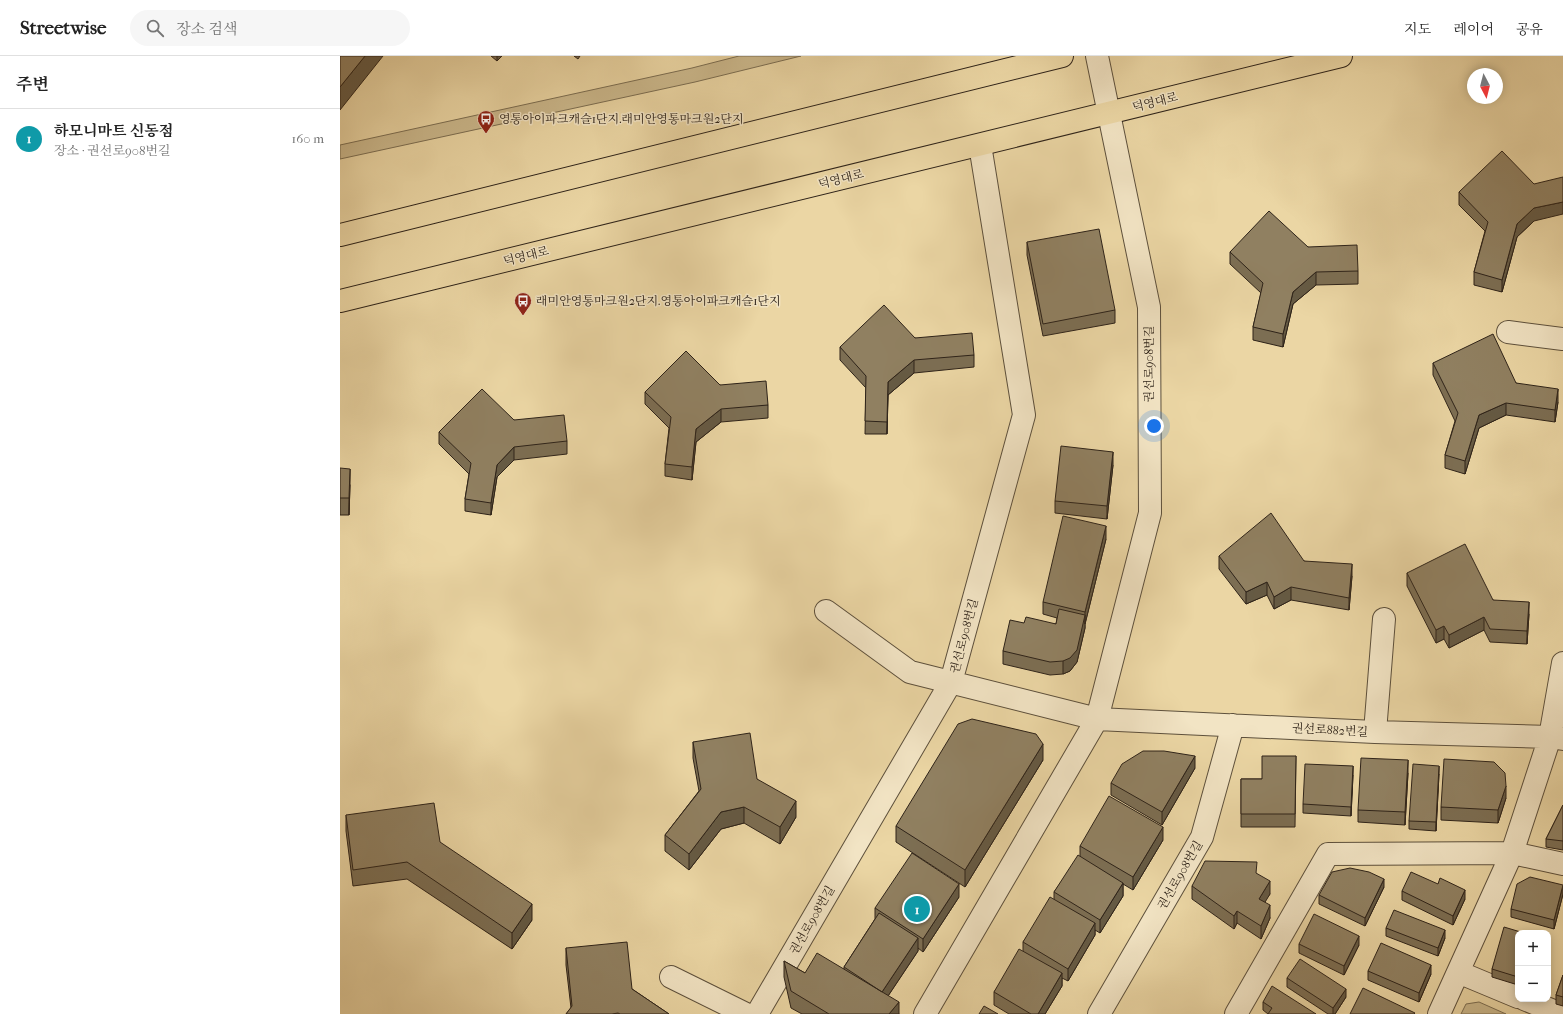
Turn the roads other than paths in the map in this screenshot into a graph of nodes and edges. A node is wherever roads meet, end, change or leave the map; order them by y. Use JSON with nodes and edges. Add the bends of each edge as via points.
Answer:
{"nodes":[{"id":1,"x":1062,"y":56,"type":"edge"},
{"id":2,"x":1097,"y":56,"type":"edge"},
{"id":3,"x":1341,"y":56,"type":"edge"},
{"id":4,"x":1109,"y":114,"type":"junction"},
{"id":5,"x":980,"y":145,"type":"junction"},
{"id":6,"x":340,"y":235,"type":"edge"},
{"id":7,"x":340,"y":301,"type":"edge"},
{"id":8,"x":1508,"y":332,"type":"dead end"},
{"id":9,"x":1563,"y":339,"type":"edge"},
{"id":10,"x":826,"y":611,"type":"dead end"},
{"id":11,"x":1384,"y":619,"type":"dead end"},
{"id":12,"x":1563,"y":663,"type":"edge"},
{"id":13,"x":952,"y":682,"type":"junction"},
{"id":14,"x":1097,"y":719,"type":"junction"},
{"id":15,"x":1233,"y":725,"type":"junction"},
{"id":16,"x":1375,"y":732,"type":"junction"},
{"id":17,"x":1557,"y":738,"type":"edge"},
{"id":18,"x":1512,"y":853,"type":"junction"},
{"id":19,"x":1563,"y":864,"type":"edge"},
{"id":20,"x":1458,"y":972,"type":"junction"},
{"id":21,"x":671,"y":977,"type":"dead end"},
{"id":22,"x":1515,"y":996,"type":"edge"},
{"id":23,"x":1531,"y":1002,"type":"edge"},
{"id":24,"x":746,"y":1014,"type":"edge"},
{"id":25,"x":757,"y":1014,"type":"edge"},
{"id":26,"x":925,"y":1014,"type":"edge"},
{"id":27,"x":1099,"y":1014,"type":"edge"},
{"id":28,"x":1236,"y":1014,"type":"edge"},
{"id":29,"x":1439,"y":1014,"type":"edge"},
{"id":30,"x":1561,"y":1014,"type":"edge"}],
"edges":[{"from":1,"to":6,"type":"main road"},
{"from":2,"to":4,"type":"street","name":"권선로908번길"},
{"from":3,"to":4,"type":"main road","name":"덕영대로"},
{"from":4,"to":5,"type":"main road","name":"덕영대로"},
{"from":4,"to":14,"type":"street","name":"권선로908번길","via":[[1148,307],[1150,513]]},
{"from":5,"to":7,"type":"main road","name":"덕영대로"},
{"from":5,"to":13,"type":"street","name":"권선로908번길","via":[[1024,415]]},
{"from":8,"to":9,"type":"street"},
{"from":10,"to":13,"type":"street","name":"권선로908번길","via":[[910,672]]},
{"from":11,"to":16,"type":"street"},
{"from":12,"to":17,"type":"street"},
{"from":13,"to":14,"type":"street","name":"권선로908번길"},
{"from":13,"to":25,"type":"street","name":"권선로908번길"},
{"from":14,"to":15,"type":"street","name":"권선로882번길"},
{"from":14,"to":26,"type":"street","name":"권선로908번길"},
{"from":15,"to":16,"type":"street","name":"권선로882번길"},
{"from":15,"to":27,"type":"street","name":"권선로908번길","via":[[1202,837]]},
{"from":16,"to":17,"type":"street","name":"권선로882번길"},
{"from":17,"to":18,"type":"street"},
{"from":18,"to":19,"type":"street"},
{"from":18,"to":20,"type":"street"},
{"from":18,"to":28,"type":"street","via":[[1328,854]]},
{"from":20,"to":22,"type":"street"},
{"from":20,"to":29,"type":"street"},
{"from":21,"to":24,"type":"street"},
{"from":23,"to":30,"type":"street"}]}
